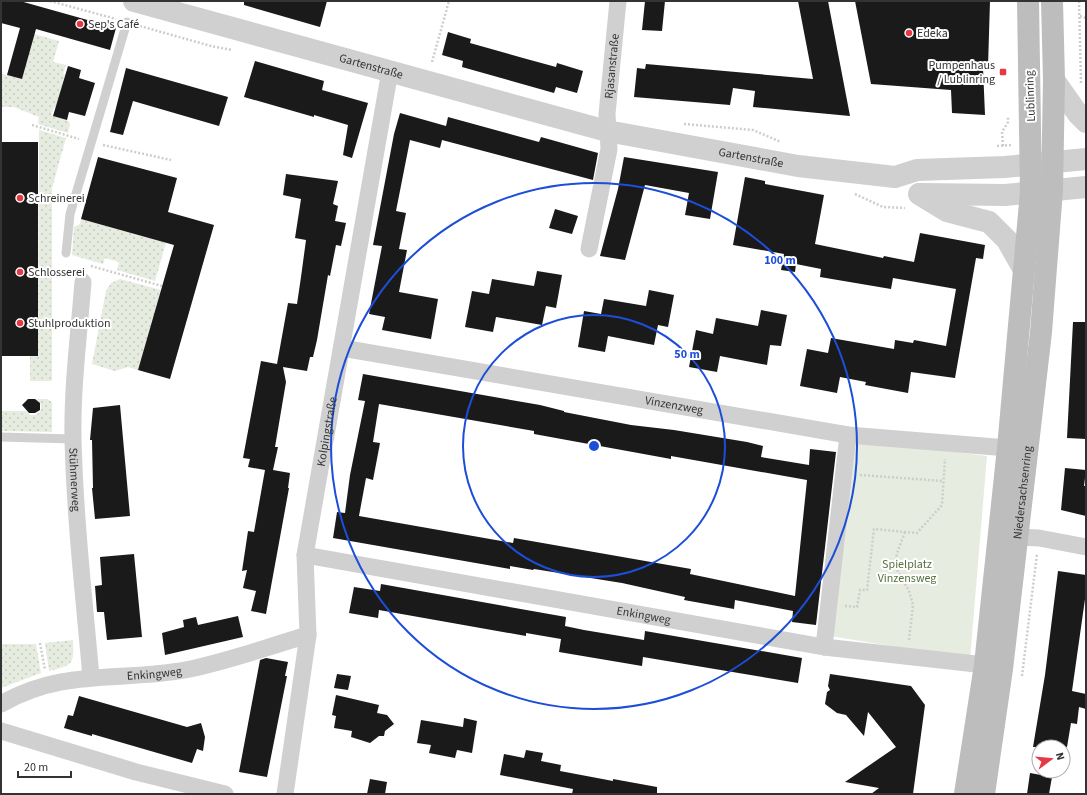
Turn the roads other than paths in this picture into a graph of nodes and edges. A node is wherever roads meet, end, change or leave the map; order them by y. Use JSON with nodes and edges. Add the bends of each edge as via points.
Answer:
{"nodes":[{"id":1,"x":134,"y":1,"type":"edge"},
{"id":2,"x":618,"y":1,"type":"edge"},
{"id":3,"x":1028,"y":1,"type":"edge"},
{"id":4,"x":1052,"y":1,"type":"edge"},
{"id":5,"x":175,"y":6,"type":"edge"},
{"id":6,"x":127,"y":22,"type":"dead end"},
{"id":7,"x":390,"y":71,"type":"junction"},
{"id":8,"x":1054,"y":80,"type":"junction"},
{"id":9,"x":1086,"y":122,"type":"edge"},
{"id":10,"x":607,"y":131,"type":"junction"},
{"id":11,"x":1086,"y":159,"type":"edge"},
{"id":12,"x":1053,"y":163,"type":"junction"},
{"id":13,"x":1032,"y":165,"type":"junction"},
{"id":14,"x":895,"y":177,"type":"junction"},
{"id":15,"x":1086,"y":187,"type":"edge"},
{"id":16,"x":1052,"y":190,"type":"junction"},
{"id":17,"x":1031,"y":192,"type":"junction"},
{"id":18,"x":920,"y":194,"type":"junction"},
{"id":19,"x":589,"y":249,"type":"dead end"},
{"id":20,"x":66,"y":253,"type":"dead end"},
{"id":21,"x":1024,"y":270,"type":"junction"},
{"id":22,"x":83,"y":282,"type":"dead end"},
{"id":23,"x":342,"y":348,"type":"junction"},
{"id":24,"x":848,"y":435,"type":"junction"},
{"id":25,"x":1,"y":437,"type":"edge"},
{"id":26,"x":73,"y":439,"type":"junction"},
{"id":27,"x":1008,"y":448,"type":"junction"},
{"id":28,"x":1017,"y":537,"type":"junction"},
{"id":29,"x":1086,"y":547,"type":"edge"},
{"id":30,"x":305,"y":555,"type":"junction"},
{"id":31,"x":308,"y":634,"type":"junction"},
{"id":32,"x":824,"y":646,"type":"junction"},
{"id":33,"x":985,"y":665,"type":"junction"},
{"id":34,"x":91,"y":677,"type":"junction"},
{"id":35,"x":1,"y":704,"type":"edge"},
{"id":36,"x":1,"y":731,"type":"edge"},
{"id":37,"x":225,"y":794,"type":"edge"},
{"id":38,"x":285,"y":794,"type":"edge"},
{"id":39,"x":965,"y":794,"type":"edge"},
{"id":40,"x":984,"y":794,"type":"edge"}],
"edges":[{"from":1,"to":5,"type":"street","name":"Gartenstraße"},
{"from":2,"to":10,"type":"street","name":"Rjasanstraße","via":[[606,114]]},
{"from":3,"to":13,"type":"main road","name":"Lublinring"},
{"from":4,"to":8,"type":"main road","name":"Lublinring"},
{"from":5,"to":7,"type":"street","name":"Gartenstraße"},
{"from":6,"to":20,"type":"lane","via":[[70,214]]},
{"from":7,"to":10,"type":"street","name":"Gartenstraße"},
{"from":7,"to":23,"type":"street","name":"Kolpingstraße"},
{"from":8,"to":9,"type":"street"},
{"from":8,"to":12,"type":"main road","name":"Lublinring"},
{"from":10,"to":14,"type":"street","name":"Gartenstraße","via":[[798,166]]},
{"from":10,"to":19,"type":"street","via":[[608,149]]},
{"from":11,"to":12,"type":"street","name":"Gartenstraße"},
{"from":12,"to":13,"type":"street","name":"Gartenstraße"},
{"from":12,"to":16,"type":"main road","name":"Lublinring"},
{"from":13,"to":14,"type":"street","name":"Gartenstraße","via":[[917,170]]},
{"from":13,"to":17,"type":"main road","name":"Lublinring"},
{"from":14,"to":18,"type":"street","name":"Gartenstraße"},
{"from":15,"to":16,"type":"street"},
{"from":16,"to":17,"type":"street"},
{"from":16,"to":28,"type":"main road","name":"Niedersachsenring","via":[[1041,332]]},
{"from":17,"to":18,"type":"street"},
{"from":17,"to":21,"type":"main road","name":"Niedersachsenring"},
{"from":18,"to":21,"type":"street","name":"Gartenstraße","via":[[947,211],[989,222],[1007,240]]},
{"from":21,"to":27,"type":"main road","name":"Niedersachsenring"},
{"from":22,"to":26,"type":"street","name":"Stühmerweg","via":[[74,391]]},
{"from":23,"to":24,"type":"street","name":"Vinzenzweg"},
{"from":23,"to":30,"type":"street","name":"Kolpingstraße"},
{"from":24,"to":27,"type":"street","name":"Vinzenzweg"},
{"from":24,"to":32,"type":"street"},
{"from":25,"to":26,"type":"lane"},
{"from":26,"to":34,"type":"street","name":"Stühmerweg"},
{"from":27,"to":33,"type":"main road","name":"Niedersachsenring"},
{"from":28,"to":29,"type":"street","via":[[1039,538]]},
{"from":28,"to":40,"type":"main road","name":"Niedersachsenring"},
{"from":30,"to":31,"type":"street","name":"Kolpingstraße"},
{"from":30,"to":32,"type":"street","name":"Enkingweg"},
{"from":31,"to":34,"type":"street","name":"Enkingweg","via":[[184,670]]},
{"from":31,"to":38,"type":"street","name":"Kolpingstraße"},
{"from":32,"to":33,"type":"street","name":"Enkingweg"},
{"from":33,"to":39,"type":"main road","name":"Niedersachsenring"},
{"from":34,"to":35,"type":"street","name":"Enkingweg","via":[[47,684],[16,695]]},
{"from":36,"to":37,"type":"street","via":[[129,770]]}]}
